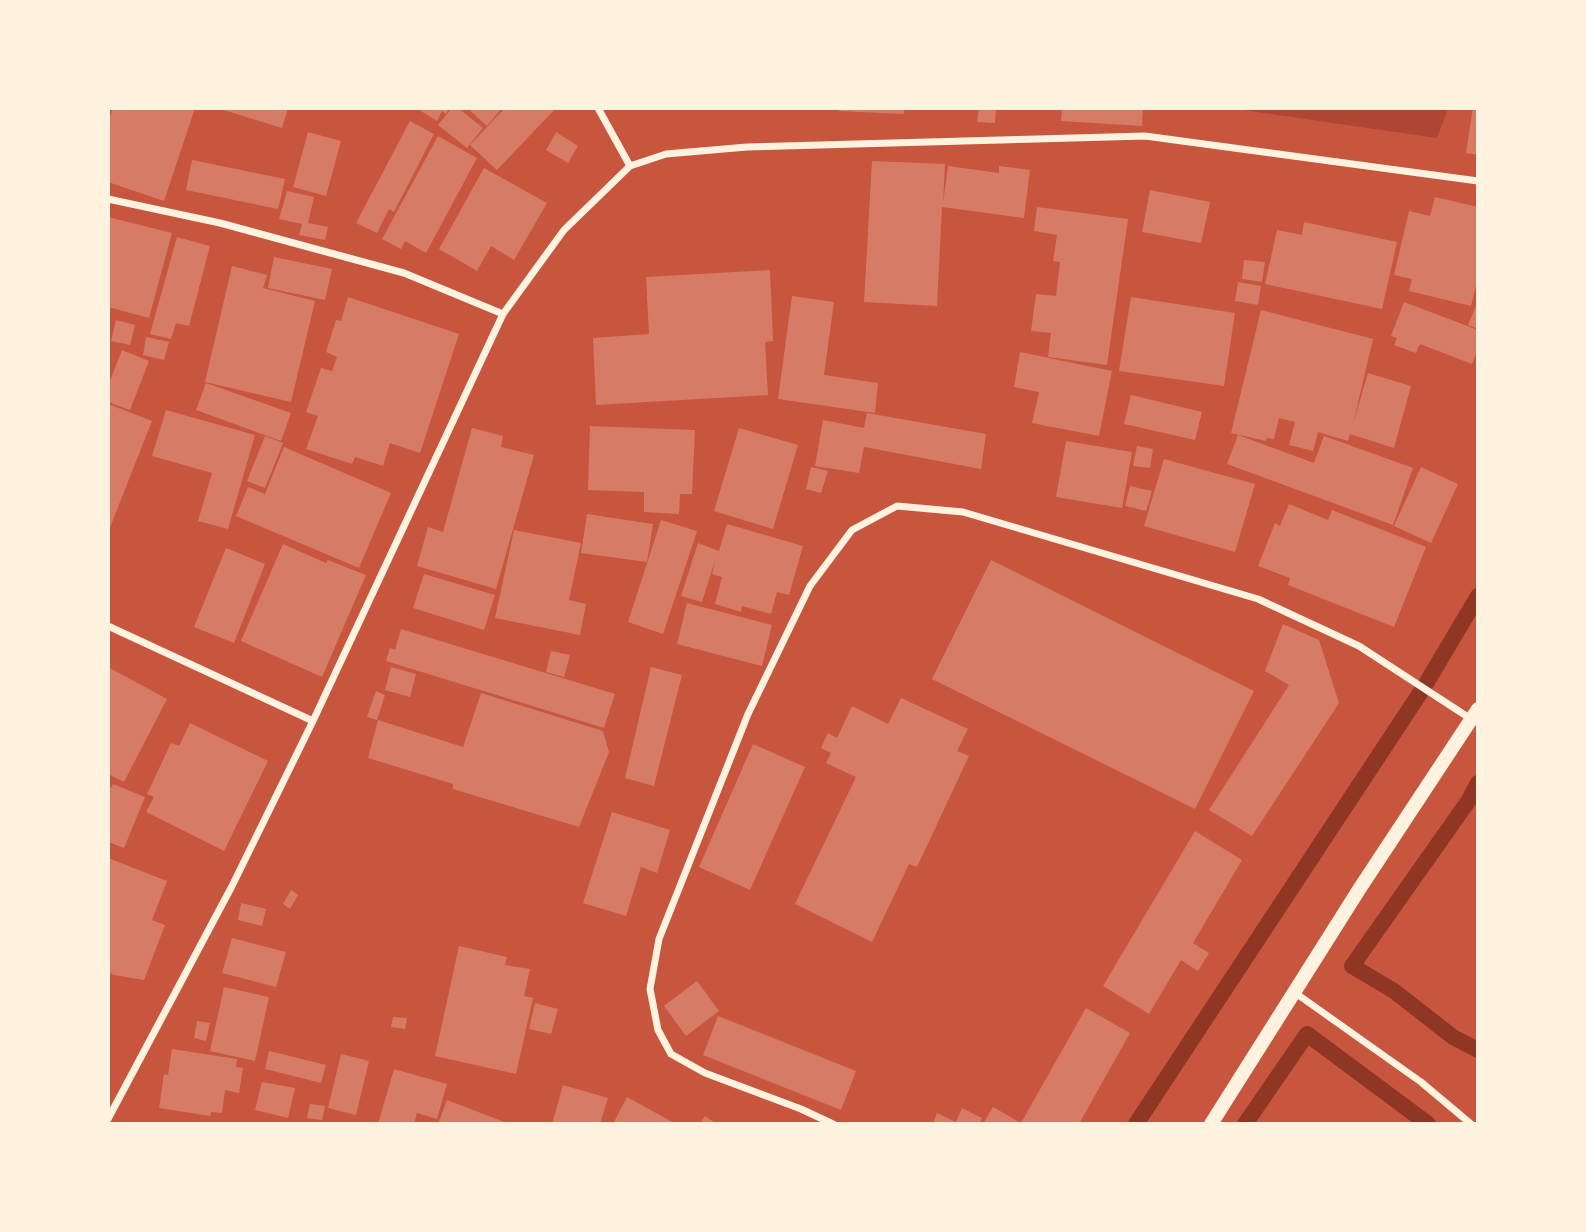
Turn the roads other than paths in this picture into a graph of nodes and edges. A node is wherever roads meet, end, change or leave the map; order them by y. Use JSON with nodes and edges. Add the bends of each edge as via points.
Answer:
{"nodes":[{"id":1,"x":598,"y":108,"type":"edge"},
{"id":2,"x":630,"y":166,"type":"junction"},
{"id":3,"x":1478,"y":181,"type":"edge"},
{"id":4,"x":108,"y":199,"type":"edge"},
{"id":5,"x":503,"y":314,"type":"junction"},
{"id":6,"x":108,"y":626,"type":"edge"},
{"id":7,"x":1475,"y":714,"type":"edge"},
{"id":8,"x":313,"y":721,"type":"junction"},
{"id":9,"x":1294,"y":992,"type":"junction"},
{"id":10,"x":108,"y":1119,"type":"edge"},
{"id":11,"x":833,"y":1124,"type":"edge"},
{"id":12,"x":1211,"y":1124,"type":"edge"},
{"id":13,"x":1471,"y":1124,"type":"edge"}],
"edges":[{"from":1,"to":2,"type":"street"},
{"from":2,"to":3,"type":"street","via":[[666,154],[747,147],[1145,136]]},
{"from":2,"to":5,"type":"street","via":[[564,230]]},
{"from":4,"to":5,"type":"street","via":[[220,223],[404,273]]},
{"from":5,"to":8,"type":"street"},
{"from":6,"to":8,"type":"street"},
{"from":7,"to":9,"type":"main road"},
{"from":7,"to":11,"type":"street","via":[[1359,646],[1258,599],[963,512],[897,506],[852,530],[810,586],[748,714],[659,940],[650,989],[658,1030],[671,1054],[705,1073]]},
{"from":8,"to":10,"type":"street","via":[[232,886]]},
{"from":9,"to":12,"type":"main road"},
{"from":9,"to":13,"type":"street","via":[[1422,1082]]}]}
